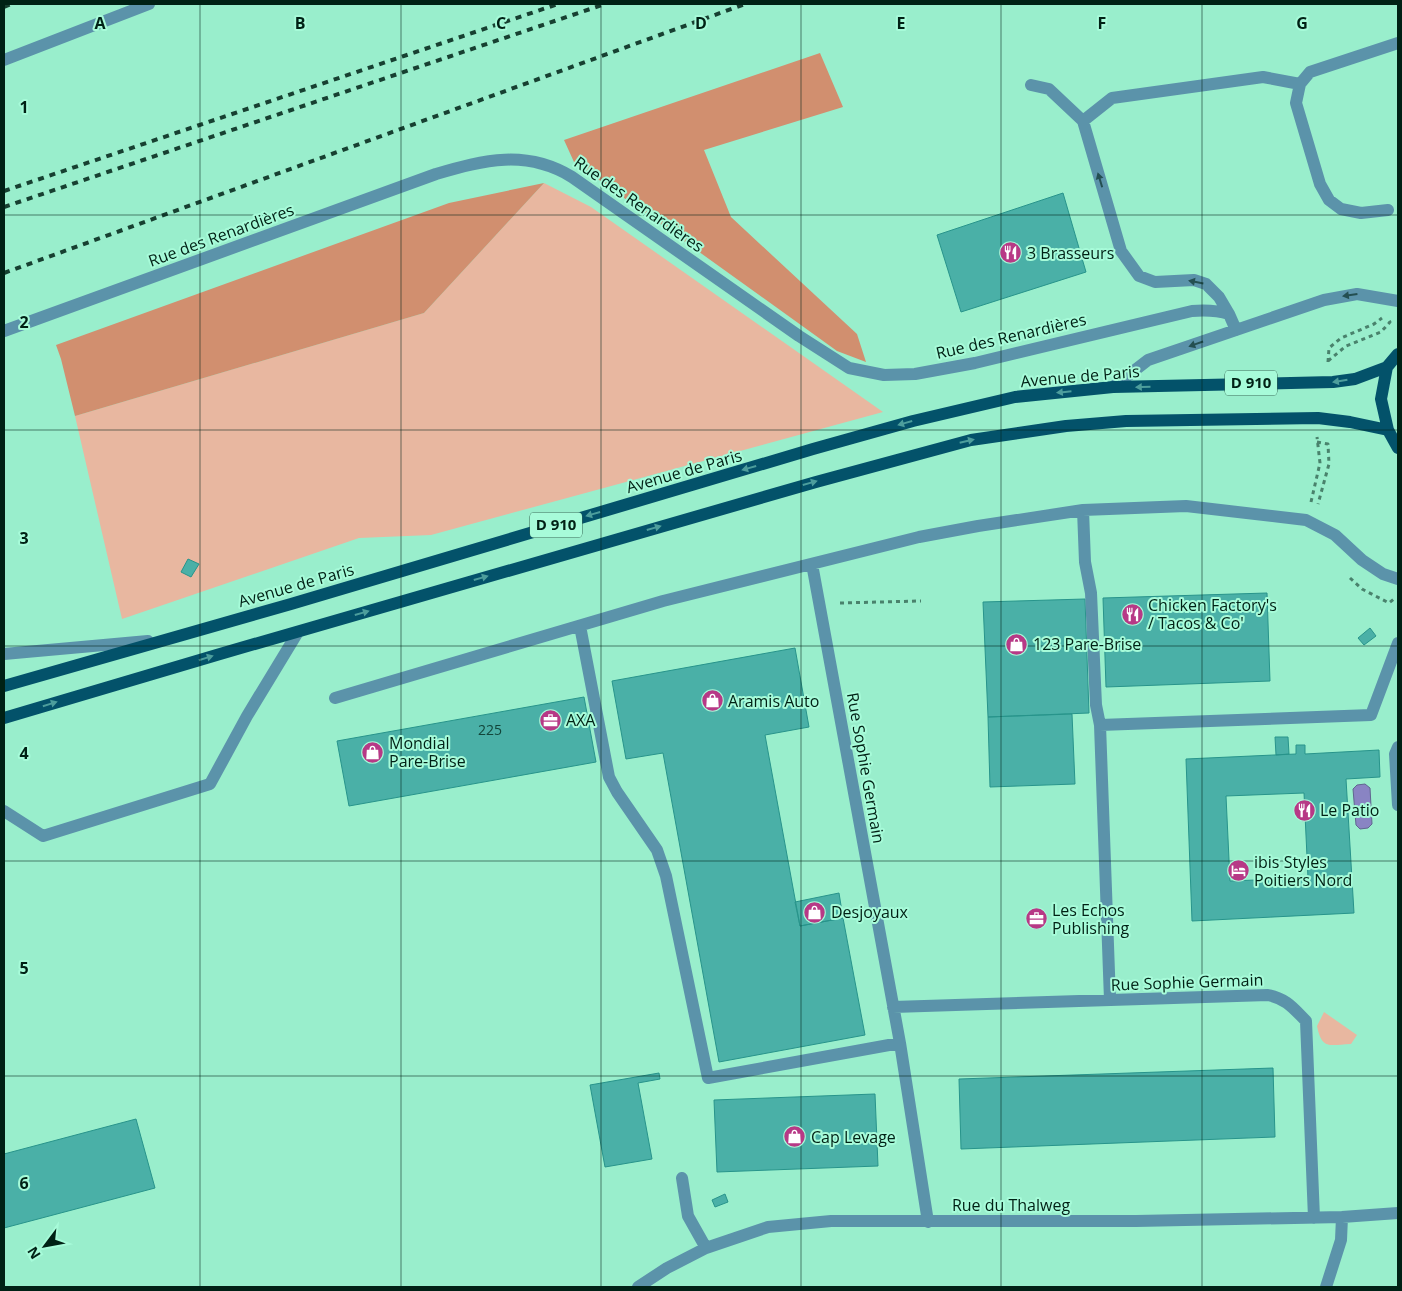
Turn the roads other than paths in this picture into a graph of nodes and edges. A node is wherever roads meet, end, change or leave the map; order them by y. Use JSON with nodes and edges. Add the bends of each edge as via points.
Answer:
{"nodes":[{"id":1,"x":149,"y":4,"type":"edge"},
{"id":2,"x":1398,"y":43,"type":"edge"},
{"id":3,"x":4,"y":60,"type":"edge"},
{"id":4,"x":1300,"y":84,"type":"junction"},
{"id":5,"x":1031,"y":85,"type":"dead end"},
{"id":6,"x":1083,"y":121,"type":"junction"},
{"id":7,"x":1388,"y":210,"type":"dead end"},
{"id":8,"x":1398,"y":302,"type":"edge"},
{"id":9,"x":1229,"y":314,"type":"junction"},
{"id":10,"x":1236,"y":330,"type":"junction"},
{"id":11,"x":4,"y":331,"type":"edge"},
{"id":12,"x":1398,"y":354,"type":"edge"},
{"id":13,"x":1387,"y":367,"type":"junction"},
{"id":14,"x":1113,"y":387,"type":"junction"},
{"id":15,"x":1388,"y":430,"type":"junction"},
{"id":16,"x":1398,"y":448,"type":"edge"},
{"id":17,"x":1083,"y":510,"type":"junction"},
{"id":18,"x":812,"y":564,"type":"junction"},
{"id":19,"x":1398,"y":579,"type":"edge"},
{"id":20,"x":580,"y":626,"type":"junction"},
{"id":21,"x":298,"y":632,"type":"junction"},
{"id":22,"x":164,"y":640,"type":"junction"},
{"id":23,"x":1398,"y":645,"type":"edge"},
{"id":24,"x":4,"y":654,"type":"edge"},
{"id":25,"x":1394,"y":670,"type":"edge"},
{"id":26,"x":4,"y":686,"type":"edge"},
{"id":27,"x":335,"y":698,"type":"dead end"},
{"id":28,"x":4,"y":718,"type":"edge"},
{"id":29,"x":1100,"y":724,"type":"junction"},
{"id":30,"x":1398,"y":747,"type":"edge"},
{"id":31,"x":1398,"y":805,"type":"edge"},
{"id":32,"x":4,"y":811,"type":"edge"},
{"id":33,"x":1110,"y":1000,"type":"junction"},
{"id":34,"x":893,"y":1008,"type":"junction"},
{"id":35,"x":900,"y":1043,"type":"junction"},
{"id":36,"x":682,"y":1178,"type":"dead end"},
{"id":37,"x":1398,"y":1213,"type":"edge"},
{"id":38,"x":1342,"y":1217,"type":"junction"},
{"id":39,"x":1314,"y":1218,"type":"junction"},
{"id":40,"x":928,"y":1222,"type":"junction"},
{"id":41,"x":706,"y":1248,"type":"junction"},
{"id":42,"x":638,"y":1287,"type":"edge"},
{"id":43,"x":1326,"y":1287,"type":"edge"}],
"edges":[{"from":1,"to":3,"type":"street"},
{"from":2,"to":4,"type":"street","via":[[1323,66],[1310,72]]},
{"from":4,"to":6,"type":"street","via":[[1263,77],[1112,98]]},
{"from":4,"to":7,"type":"street","via":[[1296,103],[1320,184],[1329,200],[1341,209],[1361,213]]},
{"from":5,"to":6,"type":"street","via":[[1049,89]]},
{"from":9,"to":6,"type":"street","one_way":true,"via":[[1206,284],[1194,280],[1155,282],[1139,276],[1131,266],[1121,251]]},
{"from":8,"to":10,"type":"street","one_way":true,"via":[[1357,294],[1324,300]]},
{"from":9,"to":10,"type":"street"},
{"from":9,"to":11,"type":"street","name":"Rue des Renardières","via":[[1216,310],[1192,312],[916,374],[884,375],[849,368],[798,336],[572,177],[557,168],[515,159],[489,160],[436,174]]},
{"from":10,"to":14,"type":"street","one_way":true,"via":[[1148,360]]},
{"from":12,"to":13,"type":"main road"},
{"from":13,"to":14,"type":"main road","name":"Avenue de Paris","number":"D 910","one_way":true,"via":[[1355,379],[1333,382]]},
{"from":13,"to":15,"type":"main road","via":[[1382,399]]},
{"from":14,"to":22,"type":"main road","name":"Avenue de Paris","number":"D 910","one_way":true,"via":[[1015,397],[914,421]]},
{"from":15,"to":16,"type":"main road"},
{"from":21,"to":15,"type":"main road","number":"D 910","one_way":true,"via":[[807,484],[971,440],[1126,421],[1318,418]]},
{"from":17,"to":18,"type":"street","via":[[919,537]]},
{"from":17,"to":19,"type":"street","via":[[1186,506],[1306,520],[1335,535],[1383,574]]},
{"from":17,"to":29,"type":"street"},
{"from":18,"to":20,"type":"street","via":[[663,601]]},
{"from":18,"to":34,"type":"street","name":"Rue Sophie Germain"},
{"from":20,"to":27,"type":"street"},
{"from":20,"to":35,"type":"street","via":[[610,777],[657,850],[666,876],[708,1078]]},
{"from":28,"to":21,"type":"main road","number":"D 910","one_way":true},
{"from":21,"to":32,"type":"street","via":[[210,784],[43,836]]},
{"from":22,"to":24,"type":"street"},
{"from":22,"to":26,"type":"main road","name":"Avenue de Paris","number":"D 910"},
{"from":23,"to":25,"type":"street"},
{"from":25,"to":29,"type":"street","via":[[1371,715]]},
{"from":29,"to":33,"type":"street"},
{"from":30,"to":31,"type":"street","via":[[1395,754]]},
{"from":33,"to":34,"type":"street","name":"Rue Sophie Germain"},
{"from":33,"to":39,"type":"street","name":"Rue Sophie Germain","via":[[1268,995],[1280,997],[1306,1021]]},
{"from":34,"to":35,"type":"street","name":"Rue Sophie Germain"},
{"from":35,"to":40,"type":"street","name":"Rue Sophie Germain"},
{"from":36,"to":41,"type":"street","via":[[688,1216]]},
{"from":37,"to":38,"type":"street","name":"Rue du Thalweg"},
{"from":38,"to":39,"type":"street","name":"Rue du Thalweg"},
{"from":38,"to":43,"type":"street","via":[[1341,1240]]},
{"from":39,"to":40,"type":"street","name":"Rue du Thalweg"},
{"from":40,"to":41,"type":"street","name":"Rue du Thalweg","via":[[831,1221],[768,1227]]},
{"from":41,"to":42,"type":"street","name":"Rue du Thalweg"}]}
